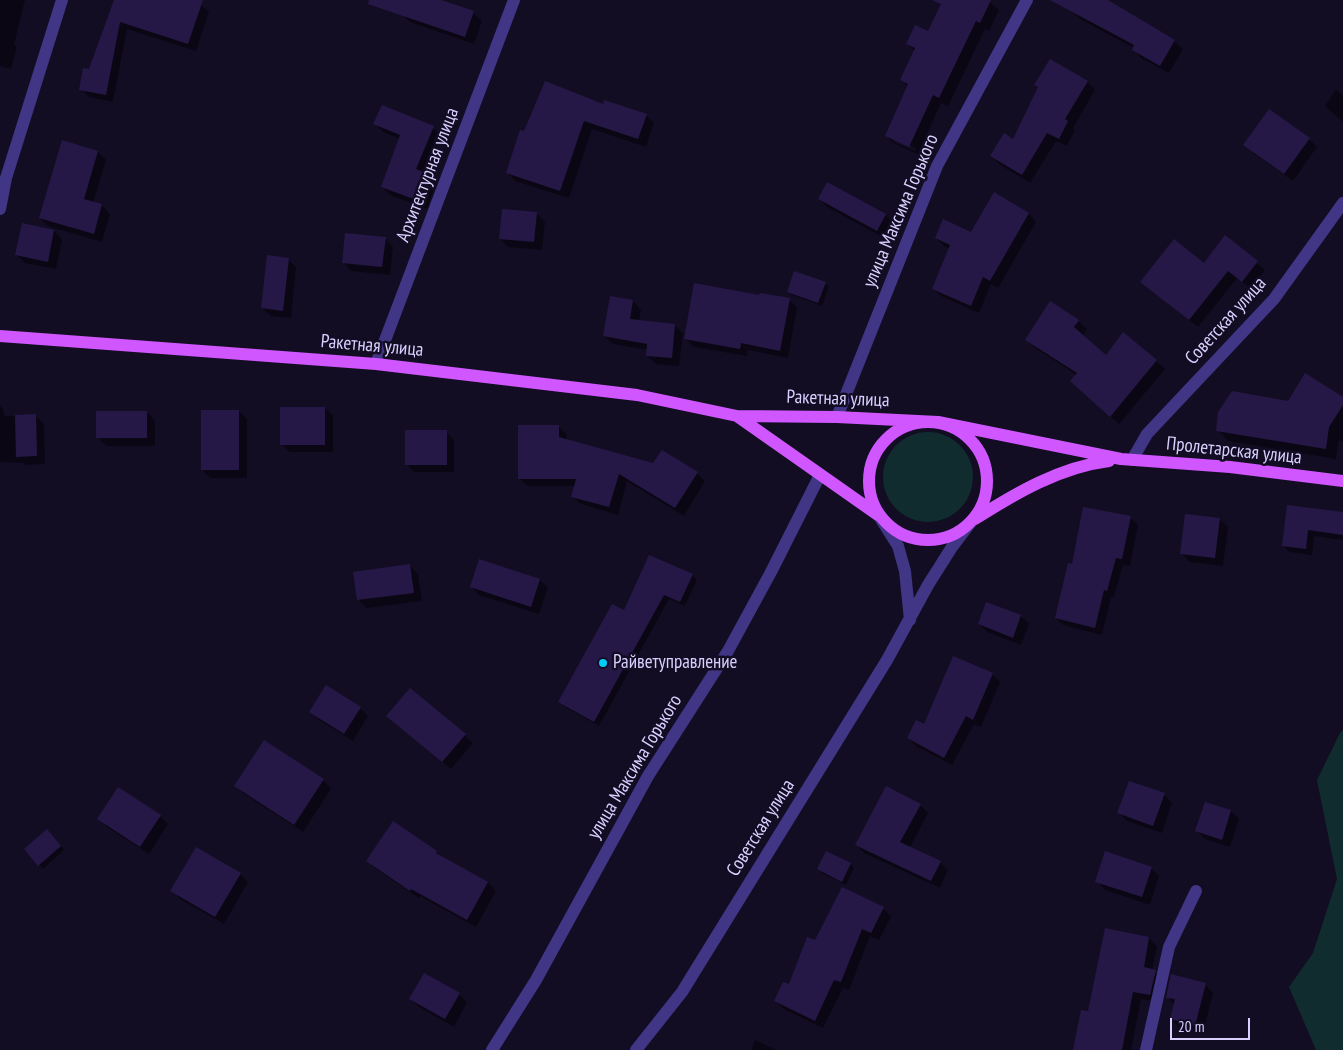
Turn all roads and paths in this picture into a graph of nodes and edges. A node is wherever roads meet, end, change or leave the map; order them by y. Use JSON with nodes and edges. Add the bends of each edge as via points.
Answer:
{"nodes":[{"id":1,"x":62,"y":0,"type":"edge"},
{"id":2,"x":514,"y":0,"type":"edge"},
{"id":3,"x":1027,"y":0,"type":"edge"},
{"id":4,"x":1343,"y":203,"type":"edge"},
{"id":5,"x":0,"y":209,"type":"edge"},
{"id":6,"x":0,"y":336,"type":"edge"},
{"id":7,"x":376,"y":364,"type":"junction"},
{"id":8,"x":737,"y":416,"type":"junction"},
{"id":9,"x":837,"y":417,"type":"junction"},
{"id":10,"x":938,"y":422,"type":"junction"},
{"id":11,"x":1127,"y":460,"type":"junction"},
{"id":12,"x":820,"y":475,"type":"junction"},
{"id":13,"x":1343,"y":481,"type":"edge"},
{"id":14,"x":879,"y":516,"type":"junction"},
{"id":15,"x":970,"y":522,"type":"junction"},
{"id":16,"x":910,"y":620,"type":"junction"},
{"id":17,"x":1196,"y":891,"type":"dead end"},
{"id":18,"x":492,"y":1050,"type":"edge"},
{"id":19,"x":636,"y":1050,"type":"edge"},
{"id":20,"x":1146,"y":1050,"type":"edge"}],
"edges":[{"from":1,"to":5,"type":"street","via":[[6,178]]},
{"from":2,"to":7,"type":"street","name":"Архитектурная улица"},
{"from":3,"to":9,"type":"street","name":"улица Максима Горького","via":[[937,166]]},
{"from":4,"to":11,"type":"street","name":"Советская улица","via":[[1274,299],[1147,434]]},
{"from":6,"to":7,"type":"main road","name":"Ракетная улица"},
{"from":7,"to":8,"type":"main road","name":"Ракетная улица","via":[[637,395]]},
{"from":8,"to":9,"type":"main road","name":"Ракетная улица"},
{"from":8,"to":12,"type":"main road","name":"Ракетная улица"},
{"from":9,"to":10,"type":"main road","name":"Ракетная улица"},
{"from":10,"to":11,"type":"main road","name":"Пролетарская улица"},
{"from":10,"to":14,"type":"main road","via":[[912,423],[889,435],[871,462],[870,494]]},
{"from":10,"to":15,"type":"main road","via":[[962,432],[980,451],[987,479],[982,507]]},
{"from":11,"to":13,"type":"main road","name":"Пролетарская улица","via":[[1230,467]]},
{"from":11,"to":15,"type":"main road","name":"Пролетарская улица","via":[[1088,463],[1053,476],[1008,498]]},
{"from":12,"to":14,"type":"main road","name":"Ракетная улица"},
{"from":12,"to":18,"type":"street","name":"улица Максима Горького","via":[[728,651],[648,776],[536,980]]},
{"from":14,"to":15,"type":"main road","via":[[896,532],[919,540],[938,540],[956,533]]},
{"from":14,"to":16,"type":"street","via":[[898,546],[905,571]]},
{"from":15,"to":16,"type":"street","name":"Советская улица","via":[[928,585]]},
{"from":16,"to":19,"type":"street","name":"Советская улица","via":[[682,992]]},
{"from":17,"to":20,"type":"street","via":[[1168,947]]}]}
